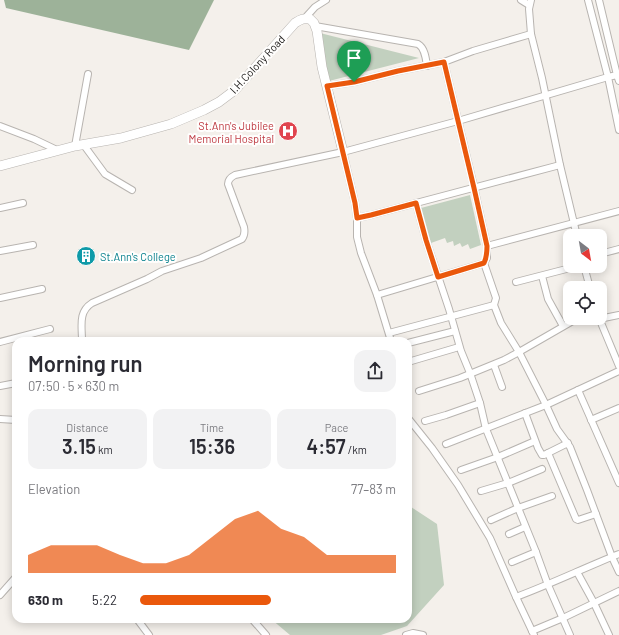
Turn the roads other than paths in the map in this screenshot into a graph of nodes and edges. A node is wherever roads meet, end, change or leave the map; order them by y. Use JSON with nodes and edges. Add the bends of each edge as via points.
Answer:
{"nodes":[{"id":1,"x":326,"y":0,"type":"edge"},
{"id":2,"x":521,"y":0,"type":"edge"},
{"id":3,"x":588,"y":0,"type":"edge"},
{"id":4,"x":599,"y":0,"type":"edge"},
{"id":5,"x":530,"y":2,"type":"edge"},
{"id":6,"x":305,"y":18,"type":"junction"},
{"id":7,"x":315,"y":26,"type":"junction"},
{"id":8,"x":531,"y":34,"type":"junction"},
{"id":9,"x":444,"y":62,"type":"junction"},
{"id":10,"x":427,"y":66,"type":"junction"},
{"id":11,"x":88,"y":74,"type":"dead end"},
{"id":12,"x":608,"y":77,"type":"junction"},
{"id":13,"x":618,"y":77,"type":"edge"},
{"id":14,"x":327,"y":86,"type":"junction"},
{"id":15,"x":545,"y":95,"type":"junction"},
{"id":16,"x":458,"y":121,"type":"junction"},
{"id":17,"x":0,"y":126,"type":"edge"},
{"id":18,"x":619,"y":130,"type":"edge"},
{"id":19,"x":79,"y":145,"type":"junction"},
{"id":20,"x":57,"y":150,"type":"junction"},
{"id":21,"x":343,"y":152,"type":"junction"},
{"id":22,"x":560,"y":165,"type":"junction"},
{"id":23,"x":0,"y":166,"type":"edge"},
{"id":24,"x":474,"y":188,"type":"junction"},
{"id":25,"x":132,"y":190,"type":"dead end"},
{"id":26,"x":23,"y":203,"type":"dead end"},
{"id":27,"x":416,"y":203,"type":"junction"},
{"id":28,"x":0,"y":208,"type":"edge"},
{"id":29,"x":619,"y":211,"type":"edge"},
{"id":30,"x":357,"y":218,"type":"junction"},
{"id":31,"x":574,"y":223,"type":"junction"},
{"id":32,"x":575,"y":229,"type":"edge"},
{"id":33,"x":33,"y":245,"type":"dead end"},
{"id":34,"x":487,"y":246,"type":"junction"},
{"id":35,"x":0,"y":251,"type":"edge"},
{"id":36,"x":619,"y":251,"type":"edge"},
{"id":37,"x":607,"y":253,"type":"edge"},
{"id":38,"x":484,"y":263,"type":"junction"},
{"id":39,"x":563,"y":270,"type":"edge"},
{"id":40,"x":542,"y":276,"type":"junction"},
{"id":41,"x":438,"y":277,"type":"junction"},
{"id":42,"x":516,"y":282,"type":"dead end"},
{"id":43,"x":42,"y":288,"type":"dead end"},
{"id":44,"x":377,"y":295,"type":"junction"},
{"id":45,"x":0,"y":298,"type":"edge"},
{"id":46,"x":494,"y":305,"type":"junction"},
{"id":47,"x":619,"y":315,"type":"edge"},
{"id":48,"x":451,"y":317,"type":"junction"},
{"id":49,"x":607,"y":317,"type":"edge"},
{"id":50,"x":602,"y":325,"type":"edge"},
{"id":51,"x":563,"y":326,"type":"joint"},
{"id":52,"x":50,"y":329,"type":"dead end"},
{"id":53,"x":455,"y":332,"type":"junction"},
{"id":54,"x":389,"y":333,"type":"junction"},
{"id":55,"x":19,"y":337,"type":"edge"},
{"id":56,"x":82,"y":337,"type":"edge"},
{"id":57,"x":390,"y":337,"type":"edge"},
{"id":58,"x":12,"y":339,"type":"edge"},
{"id":59,"x":0,"y":342,"type":"edge"},
{"id":60,"x":412,"y":342,"type":"edge"},
{"id":61,"x":459,"y":347,"type":"junction"},
{"id":62,"x":519,"y":352,"type":"junction"},
{"id":63,"x":412,"y":361,"type":"edge"},
{"id":64,"x":494,"y":364,"type":"junction"},
{"id":65,"x":619,"y":366,"type":"edge"},
{"id":66,"x":619,"y":371,"type":"edge"},
{"id":67,"x":470,"y":373,"type":"junction"},
{"id":68,"x":12,"y":384,"type":"edge"},
{"id":69,"x":0,"y":386,"type":"edge"},
{"id":70,"x":502,"y":387,"type":"dead end"},
{"id":71,"x":578,"y":390,"type":"junction"},
{"id":72,"x":419,"y":391,"type":"dead end"},
{"id":73,"x":480,"y":403,"type":"junction"},
{"id":74,"x":546,"y":405,"type":"junction"},
{"id":75,"x":619,"y":408,"type":"edge"},
{"id":76,"x":526,"y":413,"type":"junction"},
{"id":77,"x":0,"y":419,"type":"edge"},
{"id":78,"x":12,"y":420,"type":"edge"},
{"id":79,"x":591,"y":420,"type":"junction"},
{"id":80,"x":425,"y":421,"type":"dead end"},
{"id":81,"x":412,"y":423,"type":"edge"},
{"id":82,"x":486,"y":429,"type":"junction"},
{"id":83,"x":535,"y":441,"type":"junction"},
{"id":84,"x":568,"y":443,"type":"junction"},
{"id":85,"x":446,"y":444,"type":"dead end"},
{"id":86,"x":548,"y":453,"type":"junction"},
{"id":87,"x":498,"y":457,"type":"junction"},
{"id":88,"x":542,"y":469,"type":"dead end"},
{"id":89,"x":461,"y":470,"type":"dead end"},
{"id":90,"x":508,"y":483,"type":"junction"},
{"id":91,"x":619,"y":483,"type":"edge"},
{"id":92,"x":481,"y":491,"type":"dead end"},
{"id":93,"x":552,"y":496,"type":"dead end"},
{"id":94,"x":518,"y":508,"type":"junction"},
{"id":95,"x":596,"y":514,"type":"junction"},
{"id":96,"x":491,"y":520,"type":"dead end"},
{"id":97,"x":525,"y":527,"type":"junction"},
{"id":98,"x":509,"y":534,"type":"dead end"},
{"id":99,"x":536,"y":552,"type":"junction"},
{"id":100,"x":619,"y":554,"type":"edge"},
{"id":101,"x":612,"y":557,"type":"junction"},
{"id":102,"x":512,"y":562,"type":"dead end"},
{"id":103,"x":577,"y":572,"type":"junction"},
{"id":104,"x":619,"y":572,"type":"edge"},
{"id":105,"x":12,"y":582,"type":"edge"},
{"id":106,"x":548,"y":585,"type":"junction"},
{"id":107,"x":619,"y":591,"type":"edge"},
{"id":108,"x":0,"y":595,"type":"edge"},
{"id":109,"x":516,"y":597,"type":"junction"},
{"id":110,"x":594,"y":603,"type":"junction"},
{"id":111,"x":563,"y":618,"type":"junction"},
{"id":112,"x":140,"y":623,"type":"edge"},
{"id":113,"x":256,"y":623,"type":"edge"},
{"id":114,"x":533,"y":633,"type":"edge"},
{"id":115,"x":149,"y":635,"type":"edge"},
{"id":116,"x":266,"y":635,"type":"edge"},
{"id":117,"x":406,"y":635,"type":"edge"},
{"id":118,"x":423,"y":635,"type":"edge"},
{"id":119,"x":570,"y":635,"type":"edge"},
{"id":120,"x":609,"y":635,"type":"edge"}],
"edges":[{"from":1,"to":6,"type":"street"},
{"from":2,"to":5,"type":"street"},
{"from":3,"to":12,"type":"street"},
{"from":4,"to":13,"type":"street"},
{"from":5,"to":8,"type":"street"},
{"from":6,"to":7,"type":"street","via":[[310,19]]},
{"from":6,"to":19,"type":"street","name":"I.H.Colony Road","via":[[295,23],[243,82],[219,102],[171,124],[121,138]]},
{"from":7,"to":10,"type":"street","via":[[418,44],[423,49]]},
{"from":7,"to":14,"type":"street"},
{"from":8,"to":9,"type":"street"},
{"from":8,"to":15,"type":"street"},
{"from":9,"to":10,"type":"street"},
{"from":9,"to":16,"type":"street"},
{"from":10,"to":14,"type":"street"},
{"from":11,"to":19,"type":"street"},
{"from":12,"to":13,"type":"street"},
{"from":12,"to":15,"type":"street"},
{"from":12,"to":18,"type":"street"},
{"from":14,"to":21,"type":"street"},
{"from":15,"to":16,"type":"street"},
{"from":15,"to":22,"type":"street"},
{"from":16,"to":21,"type":"street"},
{"from":16,"to":24,"type":"street"},
{"from":17,"to":20,"type":"street"},
{"from":19,"to":20,"type":"street","name":"I.H.Colony Road"},
{"from":19,"to":25,"type":"street","via":[[105,174]]},
{"from":20,"to":23,"type":"street","name":"I.H.Colony Road"},
{"from":21,"to":30,"type":"street"},
{"from":21,"to":56,"type":"street","via":[[231,177],[228,184],[245,232],[242,239],[201,258],[169,268],[87,306],[81,320]]},
{"from":22,"to":24,"type":"street"},
{"from":22,"to":31,"type":"street"},
{"from":24,"to":27,"type":"street"},
{"from":24,"to":34,"type":"street"},
{"from":26,"to":28,"type":"street"},
{"from":27,"to":30,"type":"street"},
{"from":27,"to":41,"type":"street"},
{"from":29,"to":31,"type":"street"},
{"from":30,"to":44,"type":"street","via":[[358,242]]},
{"from":31,"to":32,"type":"street"},
{"from":31,"to":34,"type":"street"},
{"from":33,"to":35,"type":"street"},
{"from":34,"to":38,"type":"street","via":[[487,258]]},
{"from":36,"to":37,"type":"street"},
{"from":38,"to":41,"type":"street"},
{"from":38,"to":46,"type":"street","via":[[496,298]]},
{"from":39,"to":40,"type":"street"},
{"from":40,"to":42,"type":"street"},
{"from":40,"to":51,"type":"street","via":[[548,299]]},
{"from":41,"to":44,"type":"street"},
{"from":41,"to":48,"type":"street"},
{"from":43,"to":45,"type":"street"},
{"from":44,"to":54,"type":"street"},
{"from":46,"to":48,"type":"street"},
{"from":46,"to":62,"type":"street","via":[[501,323]]},
{"from":47,"to":49,"type":"street"},
{"from":48,"to":53,"type":"street"},
{"from":48,"to":54,"type":"street"},
{"from":50,"to":65,"type":"street"},
{"from":51,"to":62,"type":"street"},
{"from":52,"to":55,"type":"street"},
{"from":53,"to":60,"type":"street"},
{"from":53,"to":61,"type":"street"},
{"from":54,"to":57,"type":"street"},
{"from":58,"to":59,"type":"street"},
{"from":61,"to":63,"type":"street"},
{"from":61,"to":67,"type":"street"},
{"from":62,"to":64,"type":"street"},
{"from":62,"to":74,"type":"street"},
{"from":64,"to":67,"type":"street"},
{"from":64,"to":70,"type":"street"},
{"from":66,"to":71,"type":"street"},
{"from":67,"to":72,"type":"street"},
{"from":67,"to":73,"type":"street"},
{"from":68,"to":69,"type":"street"},
{"from":71,"to":74,"type":"street"},
{"from":71,"to":79,"type":"street"},
{"from":73,"to":80,"type":"street"},
{"from":73,"to":82,"type":"street"},
{"from":74,"to":76,"type":"street"},
{"from":74,"to":84,"type":"street","via":[[557,429]]},
{"from":75,"to":79,"type":"street"},
{"from":76,"to":82,"type":"street"},
{"from":76,"to":83,"type":"street"},
{"from":77,"to":78,"type":"street"},
{"from":79,"to":91,"type":"street"},
{"from":81,"to":109,"type":"street","via":[[464,494],[493,543]]},
{"from":82,"to":85,"type":"street"},
{"from":82,"to":87,"type":"street"},
{"from":83,"to":86,"type":"street","via":[[542,455]]},
{"from":83,"to":87,"type":"street"},
{"from":84,"to":86,"type":"street"},
{"from":84,"to":95,"type":"street"},
{"from":86,"to":95,"type":"street","via":[[576,519]]},
{"from":87,"to":89,"type":"street"},
{"from":87,"to":90,"type":"street"},
{"from":88,"to":90,"type":"street"},
{"from":90,"to":92,"type":"street"},
{"from":90,"to":94,"type":"street"},
{"from":93,"to":94,"type":"street"},
{"from":94,"to":96,"type":"street"},
{"from":94,"to":97,"type":"street"},
{"from":95,"to":101,"type":"street"},
{"from":97,"to":98,"type":"street"},
{"from":97,"to":99,"type":"street"},
{"from":99,"to":102,"type":"street"},
{"from":99,"to":106,"type":"street"},
{"from":100,"to":101,"type":"street"},
{"from":101,"to":103,"type":"street"},
{"from":101,"to":104,"type":"street"},
{"from":103,"to":106,"type":"street"},
{"from":103,"to":110,"type":"street"},
{"from":105,"to":108,"type":"street"},
{"from":106,"to":109,"type":"street"},
{"from":106,"to":111,"type":"street"},
{"from":107,"to":110,"type":"street"},
{"from":109,"to":114,"type":"street"},
{"from":110,"to":111,"type":"street"},
{"from":110,"to":120,"type":"street"},
{"from":111,"to":114,"type":"street"},
{"from":111,"to":119,"type":"street"},
{"from":112,"to":115,"type":"street"},
{"from":113,"to":116,"type":"street"},
{"from":117,"to":118,"type":"street"}]}
